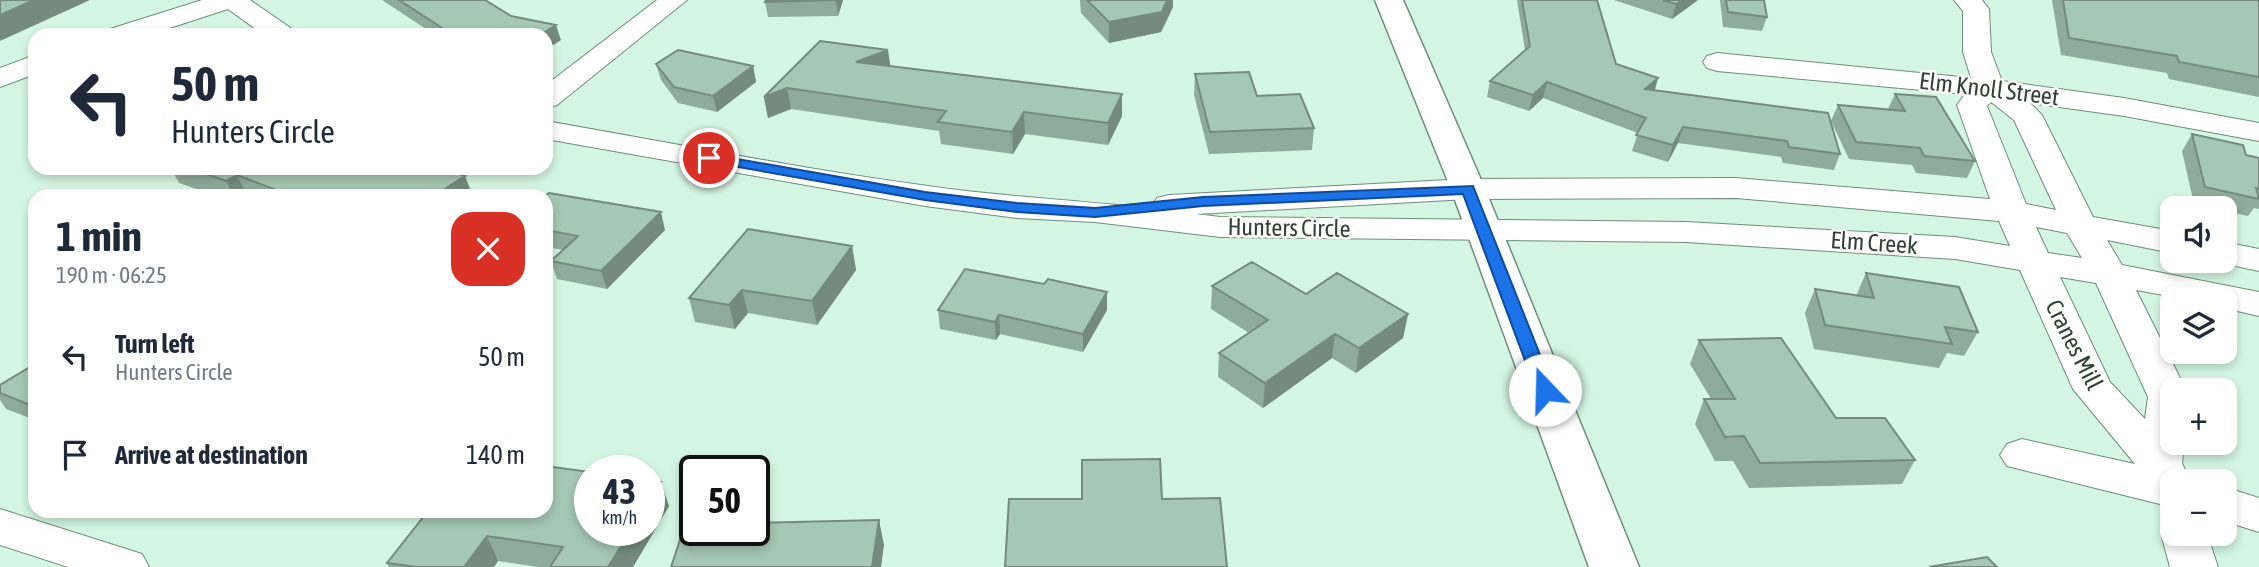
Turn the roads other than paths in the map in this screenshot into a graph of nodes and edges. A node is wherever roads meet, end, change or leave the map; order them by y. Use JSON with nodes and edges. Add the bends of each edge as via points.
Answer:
{"nodes":[{"id":1,"x":231,"y":0,"type":"edge"},
{"id":2,"x":674,"y":0,"type":"edge"},
{"id":3,"x":1389,"y":0,"type":"edge"},
{"id":4,"x":1978,"y":3,"type":"edge"},
{"id":5,"x":142,"y":28,"type":"edge"},
{"id":6,"x":272,"y":28,"type":"edge"},
{"id":7,"x":1717,"y":62,"type":"dead end"},
{"id":8,"x":28,"y":67,"type":"edge"},
{"id":9,"x":0,"y":78,"type":"edge"},
{"id":10,"x":1989,"y":87,"type":"junction"},
{"id":11,"x":553,"y":94,"type":"edge"},
{"id":12,"x":553,"y":131,"type":"edge"},
{"id":13,"x":2259,"y":132,"type":"edge"},
{"id":14,"x":1468,"y":189,"type":"junction"},
{"id":15,"x":1095,"y":212,"type":"junction"},
{"id":16,"x":2011,"y":212,"type":"junction"},
{"id":17,"x":2080,"y":225,"type":"junction"},
{"id":18,"x":1483,"y":232,"type":"junction"},
{"id":19,"x":2160,"y":241,"type":"edge"},
{"id":20,"x":2237,"y":256,"type":"edge"},
{"id":21,"x":2033,"y":260,"type":"junction"},
{"id":22,"x":2259,"y":260,"type":"edge"},
{"id":23,"x":2110,"y":274,"type":"junction"},
{"id":24,"x":2259,"y":304,"type":"edge"},
{"id":25,"x":2022,"y":455,"type":"dead end"},
{"id":26,"x":2169,"y":469,"type":"edge"},
{"id":27,"x":2160,"y":472,"type":"edge"},
{"id":28,"x":2160,"y":481,"type":"edge"},
{"id":29,"x":2237,"y":508,"type":"edge"},
{"id":30,"x":2259,"y":515,"type":"edge"},
{"id":31,"x":0,"y":527,"type":"edge"},
{"id":32,"x":2188,"y":546,"type":"edge"},
{"id":33,"x":125,"y":567,"type":"edge"},
{"id":34,"x":1614,"y":567,"type":"edge"},
{"id":35,"x":2194,"y":567,"type":"edge"}],
"edges":[{"from":1,"to":5,"type":"street"},
{"from":1,"to":6,"type":"street"},
{"from":2,"to":11,"type":"street"},
{"from":3,"to":14,"type":"main road"},
{"from":4,"to":10,"type":"street","via":[[1976,52]]},
{"from":7,"to":10,"type":"street","name":"Elm Knoll Street"},
{"from":8,"to":9,"type":"street"},
{"from":10,"to":13,"type":"street","name":"Elm Knoll Street"},
{"from":10,"to":16,"type":"street","name":"Cranes Mill","via":[[1972,105]]},
{"from":10,"to":17,"type":"street","via":[[2027,115]]},
{"from":12,"to":15,"type":"street","name":"Hunters Circle","via":[[925,196]]},
{"from":14,"to":15,"type":"street","name":"Hunters Circle","via":[[1203,201]]},
{"from":14,"to":16,"type":"street","name":"Elm Creek","via":[[1736,188]]},
{"from":14,"to":18,"type":"main road"},
{"from":15,"to":18,"type":"street","name":"Hunters Circle","via":[[1220,227]]},
{"from":16,"to":17,"type":"street","name":"Elm Creek"},
{"from":16,"to":21,"type":"street","name":"Cranes Mill"},
{"from":17,"to":19,"type":"street","name":"Elm Creek"},
{"from":17,"to":23,"type":"street"},
{"from":18,"to":21,"type":"street","name":"Elm Creek","via":[[1763,235],[1955,248]]},
{"from":18,"to":34,"type":"main road"},
{"from":20,"to":22,"type":"street"},
{"from":21,"to":23,"type":"street","name":"Elm Creek"},
{"from":21,"to":27,"type":"street","name":"Cranes Mill","via":[[2092,389]]},
{"from":23,"to":24,"type":"street","name":"Elm Creek"},
{"from":23,"to":26,"type":"street","via":[[2168,397]]},
{"from":25,"to":28,"type":"street"},
{"from":29,"to":30,"type":"street"},
{"from":31,"to":33,"type":"street"},
{"from":32,"to":35,"type":"street"}]}
